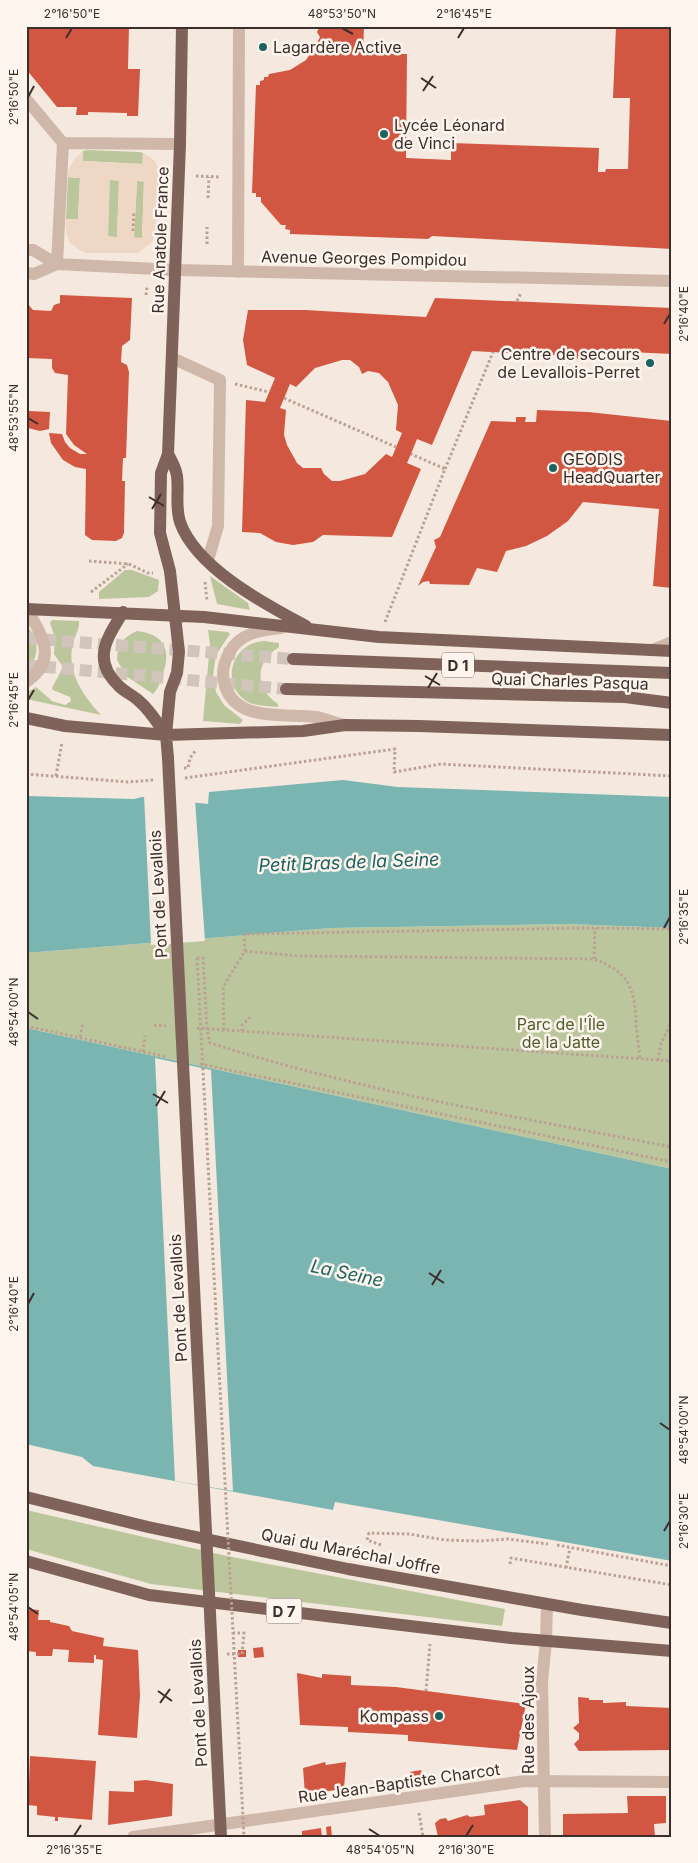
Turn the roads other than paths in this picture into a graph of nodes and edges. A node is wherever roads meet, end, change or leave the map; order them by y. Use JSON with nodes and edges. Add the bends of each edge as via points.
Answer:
{"nodes":[{"id":1,"x":182,"y":26,"type":"edge"},
{"id":2,"x":239,"y":26,"type":"edge"},
{"id":3,"x":26,"y":99,"type":"edge"},
{"id":4,"x":63,"y":143,"type":"junction"},
{"id":5,"x":180,"y":144,"type":"junction"},
{"id":6,"x":26,"y":250,"type":"edge"},
{"id":7,"x":57,"y":264,"type":"junction"},
{"id":8,"x":176,"y":270,"type":"junction"},
{"id":9,"x":238,"y":272,"type":"junction"},
{"id":10,"x":26,"y":273,"type":"edge"},
{"id":11,"x":672,"y":281,"type":"edge"},
{"id":12,"x":172,"y":358,"type":"junction"},
{"id":13,"x":168,"y":454,"type":"junction"},
{"id":14,"x":208,"y":560,"type":"junction"},
{"id":15,"x":26,"y":608,"type":"edge"},
{"id":16,"x":123,"y":612,"type":"junction"},
{"id":17,"x":176,"y":616,"type":"junction"},
{"id":18,"x":291,"y":628,"type":"junction"},
{"id":19,"x":312,"y":630,"type":"junction"},
{"id":20,"x":672,"y":642,"type":"edge"},
{"id":21,"x":652,"y":650,"type":"junction"},
{"id":22,"x":672,"y":651,"type":"edge"},
{"id":23,"x":293,"y":659,"type":"tunnel mouth"},
{"id":24,"x":672,"y":673,"type":"edge"},
{"id":25,"x":26,"y":682,"type":"edge"},
{"id":26,"x":286,"y":688,"type":"tunnel mouth"},
{"id":27,"x":672,"y":703,"type":"edge"},
{"id":28,"x":26,"y":718,"type":"edge"},
{"id":29,"x":345,"y":725,"type":"junction"},
{"id":30,"x":166,"y":735,"type":"junction"},
{"id":31,"x":672,"y":735,"type":"edge"},
{"id":32,"x":26,"y":1497,"type":"edge"},
{"id":33,"x":26,"y":1561,"type":"edge"},
{"id":34,"x":547,"y":1604,"type":"junction"},
{"id":35,"x":672,"y":1623,"type":"edge"},
{"id":36,"x":546,"y":1642,"type":"junction"},
{"id":37,"x":672,"y":1651,"type":"edge"},
{"id":38,"x":544,"y":1781,"type":"junction"},
{"id":39,"x":672,"y":1782,"type":"edge"},
{"id":40,"x":133,"y":1837,"type":"edge"},
{"id":41,"x":221,"y":1837,"type":"edge"},
{"id":42,"x":545,"y":1837,"type":"edge"}],
"edges":[{"from":1,"to":5,"type":"main road","name":"Rue Anatole France"},
{"from":2,"to":9,"type":"street"},
{"from":3,"to":4,"type":"street"},
{"from":4,"to":5,"type":"street"},
{"from":4,"to":7,"type":"street"},
{"from":5,"to":8,"type":"main road","name":"Rue Anatole France"},
{"from":6,"to":7,"type":"street","name":"Avenue Georges Pompidou","via":[[33,250]]},
{"from":7,"to":8,"type":"street","name":"Avenue Georges Pompidou"},
{"from":7,"to":10,"type":"street","name":"Avenue Georges Pompidou","via":[[34,274]]},
{"from":8,"to":9,"type":"street","name":"Avenue Georges Pompidou"},
{"from":8,"to":12,"type":"main road","name":"Rue Anatole France"},
{"from":9,"to":11,"type":"street","name":"Avenue Georges Pompidou"},
{"from":12,"to":13,"type":"main road","name":"Rue Anatole France"},
{"from":12,"to":14,"type":"street","via":[[220,380],[218,526]]},
{"from":13,"to":14,"type":"main road","via":[[177,477],[176,501],[180,521],[191,542]]},
{"from":13,"to":17,"type":"main road","name":"Pont de Levallois","via":[[161,472],[160,533],[170,571]]},
{"from":14,"to":19,"type":"main road","via":[[253,595]]},
{"from":15,"to":16,"type":"main road"},
{"from":15,"to":25,"type":"street","via":[[45,645],[39,671]]},
{"from":16,"to":17,"type":"main road"},
{"from":16,"to":30,"type":"main road","via":[[103,651],[107,668],[117,685],[140,702]]},
{"from":17,"to":18,"type":"main road"},
{"from":17,"to":30,"type":"main road","name":"Pont de Levallois","via":[[179,663],[170,692]]},
{"from":18,"to":19,"type":"main road"},
{"from":18,"to":29,"type":"street","via":[[258,632],[236,643],[222,670],[230,697],[250,711],[317,718]]},
{"from":19,"to":21,"type":"main road","via":[[379,637]]},
{"from":20,"to":21,"type":"street"},
{"from":21,"to":22,"type":"main road"},
{"from":23,"to":24,"type":"main road","name":"Quai Charles Pasqua","number":"D 1"},
{"from":26,"to":27,"type":"main road","name":"Quai Charles Pasqua","number":"D 1","via":[[625,698]]},
{"from":28,"to":30,"type":"main road","via":[[65,726]]},
{"from":29,"to":30,"type":"main road","via":[[303,731]]},
{"from":29,"to":31,"type":"main road"},
{"from":30,"to":41,"type":"main road","name":"Pont de Levallois","bridge":true},
{"from":32,"to":34,"type":"main road","name":"Quai du Maréchal Joffre","via":[[208,1541]]},
{"from":33,"to":36,"type":"main road","number":"D 7","via":[[149,1595]]},
{"from":34,"to":35,"type":"main road","name":"Quai du Maréchal Joffre"},
{"from":34,"to":36,"type":"street","name":"Rue des Ajoux"},
{"from":36,"to":37,"type":"main road","number":"D 7"},
{"from":36,"to":38,"type":"street","name":"Rue des Ajoux","via":[[542,1682]]},
{"from":38,"to":39,"type":"street","name":"Rue Jean-Baptiste Charcot"},
{"from":38,"to":40,"type":"street","name":"Rue Jean-Baptiste Charcot","via":[[525,1781]]},
{"from":38,"to":42,"type":"street","name":"Rue des Ajoux"}]}
